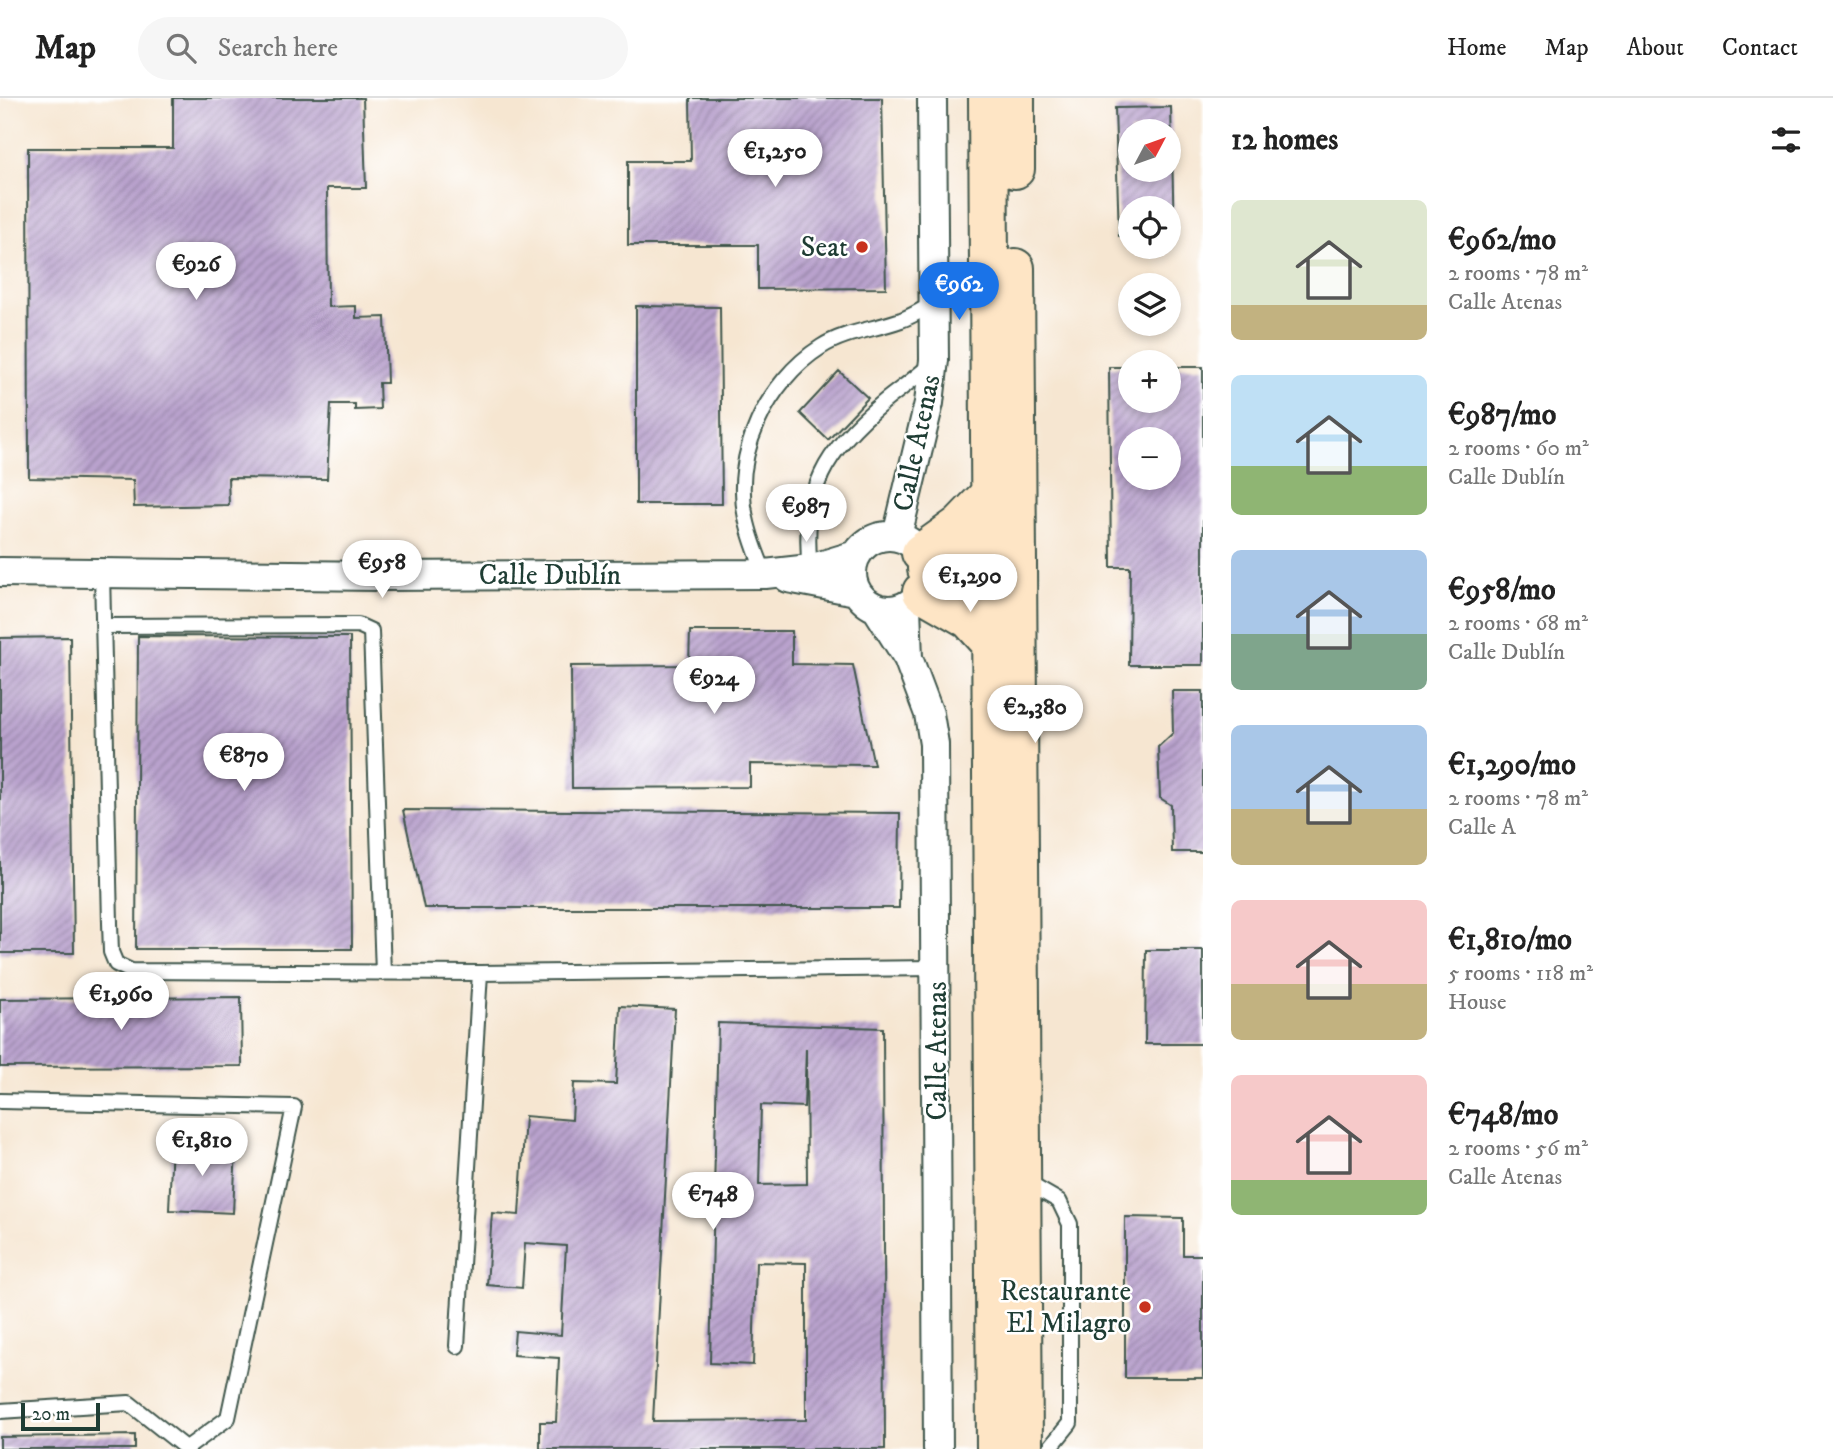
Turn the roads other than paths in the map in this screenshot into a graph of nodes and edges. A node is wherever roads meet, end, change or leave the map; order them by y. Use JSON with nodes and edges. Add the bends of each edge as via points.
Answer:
{"nodes":[{"id":1,"x":932,"y":98,"type":"edge"},
{"id":2,"x":988,"y":98,"type":"edge"},
{"id":3,"x":1015,"y":98,"type":"edge"},
{"id":4,"x":1015,"y":256,"type":"junction"},
{"id":5,"x":934,"y":303,"type":"junction"},
{"id":6,"x":934,"y":360,"type":"junction"},
{"id":7,"x":990,"y":494,"type":"junction"},
{"id":8,"x":856,"y":555,"type":"junction"},
{"id":9,"x":989,"y":567,"type":"junction"},
{"id":10,"x":810,"y":569,"type":"junction"},
{"id":11,"x":0,"y":572,"type":"edge"},
{"id":12,"x":103,"y":573,"type":"junction"},
{"id":13,"x":916,"y":573,"type":"junction"},
{"id":14,"x":765,"y":574,"type":"junction"},
{"id":15,"x":867,"y":600,"type":"junction"},
{"id":16,"x":104,"y":626,"type":"junction"},
{"id":17,"x":991,"y":643,"type":"junction"},
{"id":18,"x":908,"y":658,"type":"junction"},
{"id":19,"x":1020,"y":945,"type":"junction"},
{"id":20,"x":936,"y":968,"type":"junction"},
{"id":21,"x":383,"y":973,"type":"junction"},
{"id":22,"x":480,"y":973,"type":"junction"},
{"id":23,"x":0,"y":1101,"type":"edge"},
{"id":24,"x":1021,"y":1179,"type":"junction"},
{"id":25,"x":457,"y":1346,"type":"dead end"},
{"id":26,"x":0,"y":1411,"type":"edge"},
{"id":27,"x":187,"y":1448,"type":"edge"},
{"id":28,"x":939,"y":1449,"type":"edge"},
{"id":29,"x":996,"y":1449,"type":"edge"},
{"id":30,"x":1023,"y":1449,"type":"edge"},
{"id":31,"x":1049,"y":1449,"type":"edge"}],
"edges":[{"from":1,"to":5,"type":"street","name":"Calle Atenas"},
{"from":2,"to":7,"type":"main road"},
{"from":3,"to":4,"type":"main road"},
{"from":4,"to":9,"type":"main road","via":[[1004,333],[1004,491]]},
{"from":4,"to":19,"type":"main road"},
{"from":5,"to":6,"type":"street","name":"Calle Atenas"},
{"from":5,"to":14,"type":"lane","via":[[900,321],[846,334],[819,348],[783,380],[765,404],[750,449],[744,496],[745,516]]},
{"from":6,"to":10,"type":"lane","via":[[866,416],[826,462],[809,507]]},
{"from":6,"to":13,"type":"street","name":"Calle Atenas"},
{"from":7,"to":9,"type":"main road"},
{"from":7,"to":13,"type":"main road"},
{"from":8,"to":10,"type":"street","name":"Calle Dublín"},
{"from":8,"to":13,"type":"street","name":"Calle Dublín","via":[[873,539]]},
{"from":8,"to":15,"type":"street","via":[[852,567]]},
{"from":9,"to":13,"type":"main road","via":[[967,584]]},
{"from":9,"to":17,"type":"main road"},
{"from":9,"to":19,"type":"main road","via":[[1003,591],[1005,795]]},
{"from":10,"to":14,"type":"street","name":"Calle Dublín"},
{"from":11,"to":12,"type":"street","name":"Calle Dublín"},
{"from":12,"to":14,"type":"street","name":"Calle Dublín"},
{"from":12,"to":16,"type":"lane"},
{"from":13,"to":15,"type":"street","name":"Calle Dublín","via":[[897,610]]},
{"from":13,"to":17,"type":"main road"},
{"from":13,"to":18,"type":"street","name":"Calle Atenas"},
{"from":14,"to":15,"type":"street","name":"Calle Dublín"},
{"from":15,"to":18,"type":"street"},
{"from":16,"to":21,"type":"lane","via":[[111,952],[116,964],[131,971]]},
{"from":16,"to":21,"type":"lane","via":[[358,625],[371,631]]},
{"from":17,"to":29,"type":"main road"},
{"from":18,"to":20,"type":"street","name":"Calle Atenas","via":[[929,714],[934,744]]},
{"from":19,"to":24,"type":"main road"},
{"from":20,"to":22,"type":"lane"},
{"from":20,"to":28,"type":"street","name":"Calle Atenas"},
{"from":21,"to":22,"type":"lane"},
{"from":22,"to":25,"type":"lane"},
{"from":23,"to":27,"type":"lane","via":[[294,1107],[228,1418]]},
{"from":24,"to":30,"type":"main road"},
{"from":24,"to":31,"type":"lane","via":[[1059,1200],[1070,1224],[1070,1423]]},
{"from":26,"to":27,"type":"lane","via":[[129,1402]]}]}
